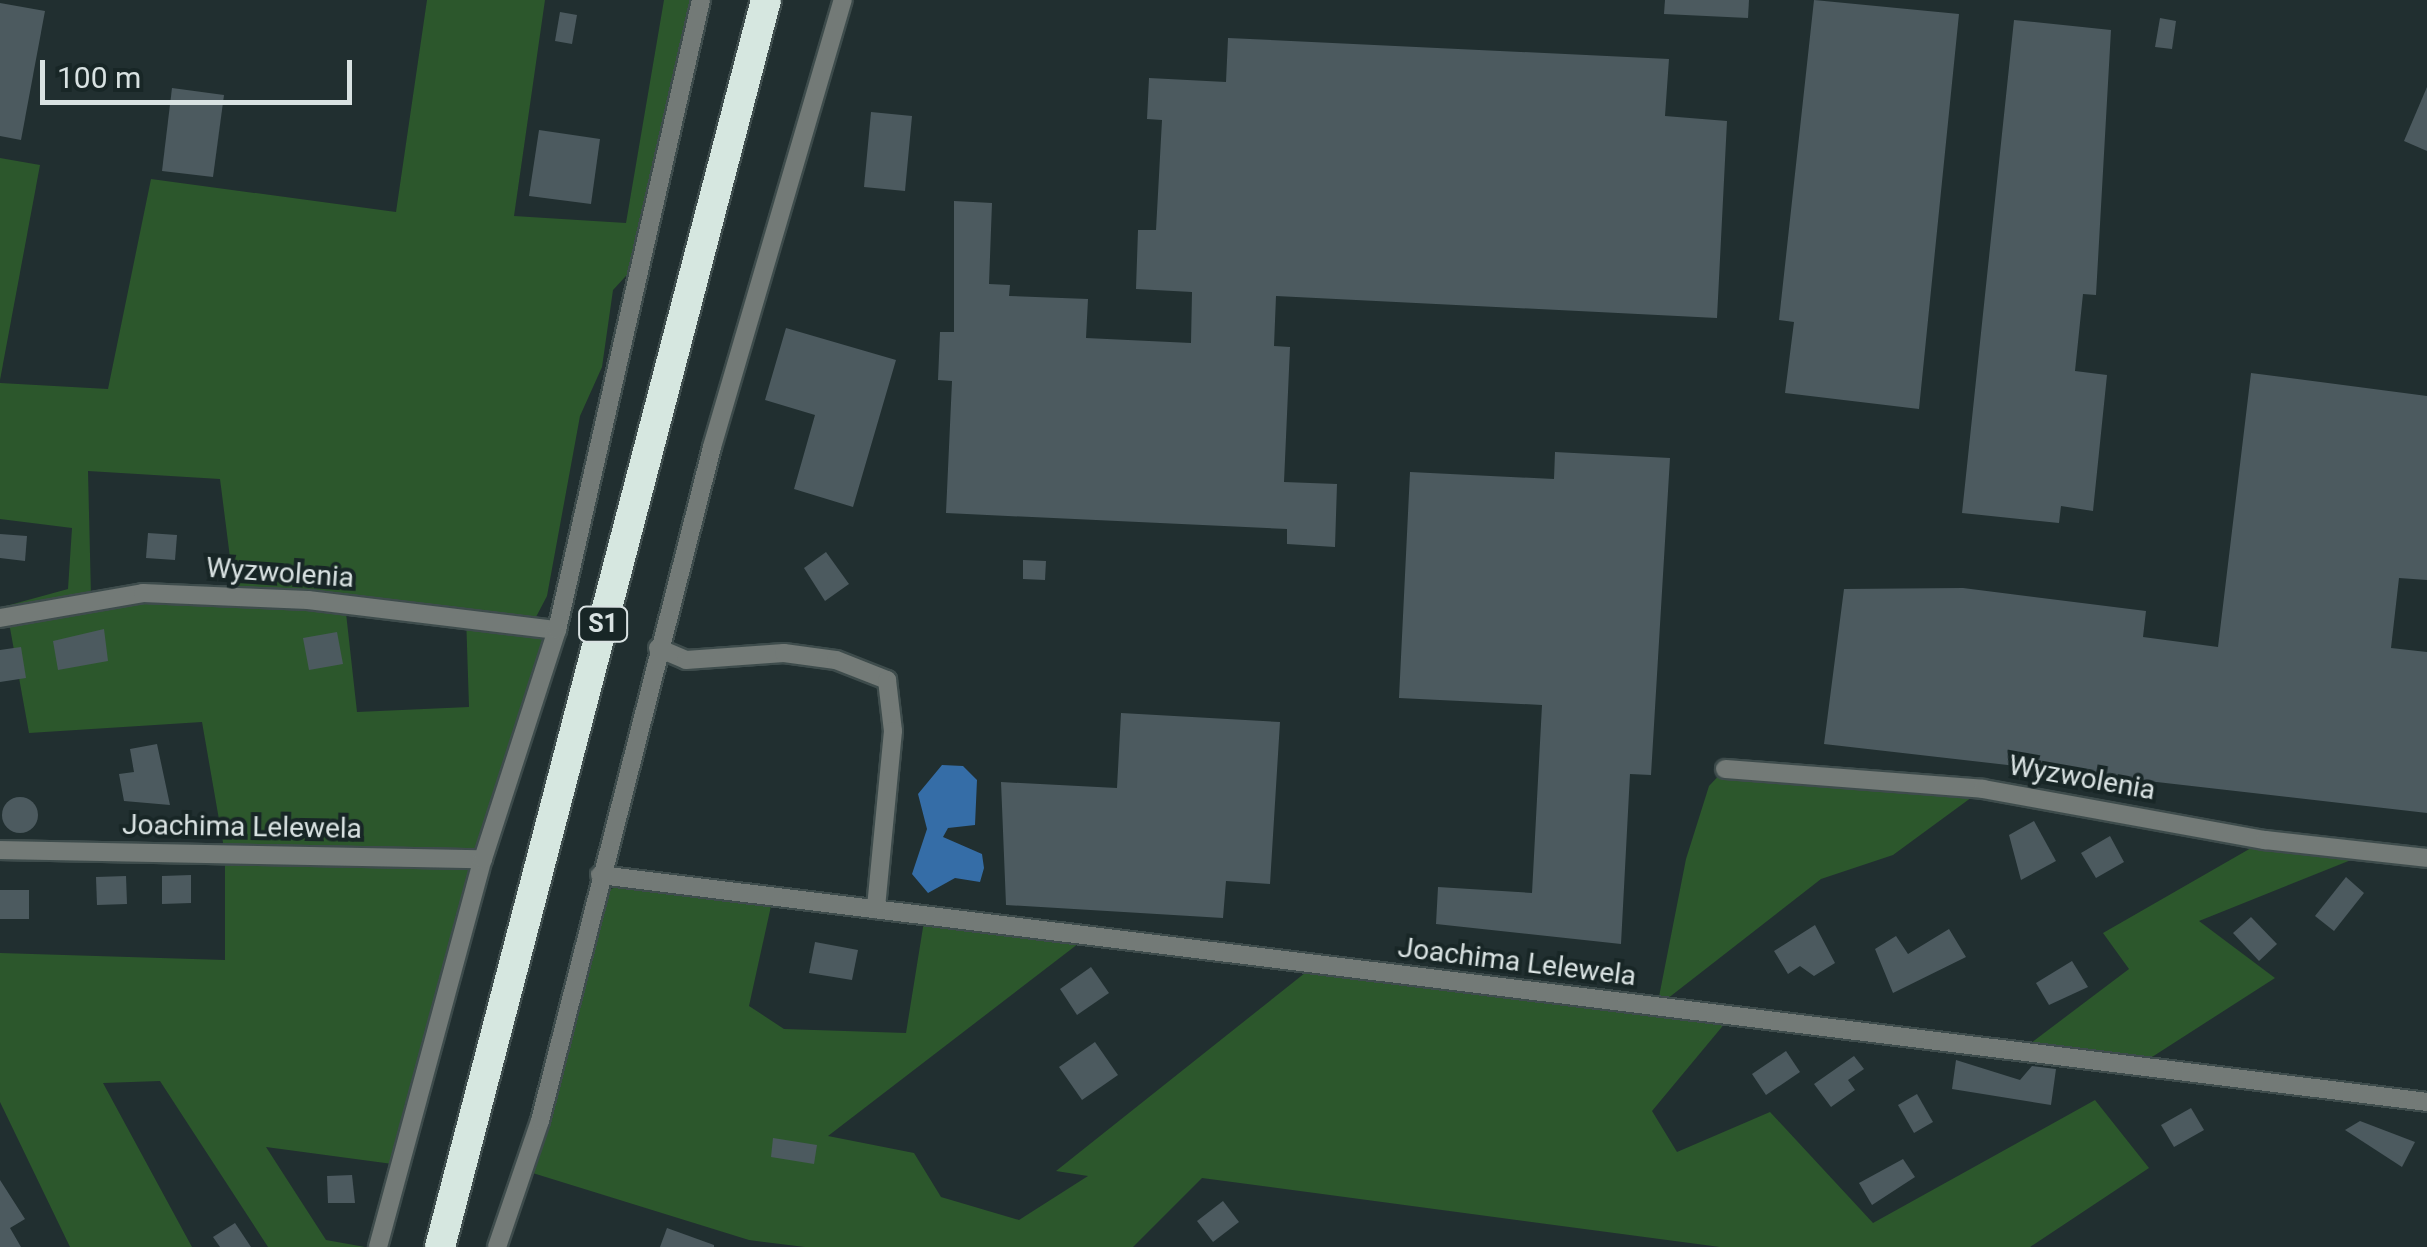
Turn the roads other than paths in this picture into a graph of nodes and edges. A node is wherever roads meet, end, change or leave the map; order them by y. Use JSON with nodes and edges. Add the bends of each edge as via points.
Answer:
{"nodes":[{"id":1,"x":701,"y":0,"type":"edge"},
{"id":2,"x":766,"y":0,"type":"edge"},
{"id":3,"x":843,"y":0,"type":"edge"},
{"id":4,"x":0,"y":618,"type":"edge"},
{"id":5,"x":557,"y":630,"type":"junction"},
{"id":6,"x":658,"y":648,"type":"junction"},
{"id":7,"x":1725,"y":769,"type":"dead end"},
{"id":8,"x":0,"y":850,"type":"edge"},
{"id":9,"x":483,"y":858,"type":"junction"},
{"id":10,"x":2427,"y":858,"type":"edge"},
{"id":11,"x":600,"y":875,"type":"junction"},
{"id":12,"x":876,"y":909,"type":"junction"},
{"id":13,"x":2427,"y":1102,"type":"edge"},
{"id":14,"x":378,"y":1247,"type":"edge"},
{"id":15,"x":440,"y":1247,"type":"edge"},
{"id":16,"x":497,"y":1247,"type":"edge"}],
"edges":[{"from":1,"to":5,"type":"street"},
{"from":2,"to":15,"type":"highway","number":"S1"},
{"from":3,"to":6,"type":"street"},
{"from":4,"to":5,"type":"street","name":"Wyzwolenia","via":[[144,593],[326,602]]},
{"from":5,"to":9,"type":"street"},
{"from":6,"to":11,"type":"street"},
{"from":6,"to":12,"type":"street","via":[[686,660],[755,653],[836,660],[887,680],[893,732]]},
{"from":7,"to":10,"type":"street","name":"Wyzwolenia","via":[[1983,789],[2264,840]]},
{"from":8,"to":9,"type":"street","name":"Joachima Lelewela"},
{"from":9,"to":14,"type":"street"},
{"from":11,"to":12,"type":"street","name":"Joachima Lelewela"},
{"from":11,"to":16,"type":"street","via":[[540,1120]]},
{"from":12,"to":13,"type":"street","name":"Joachima Lelewela"}]}
